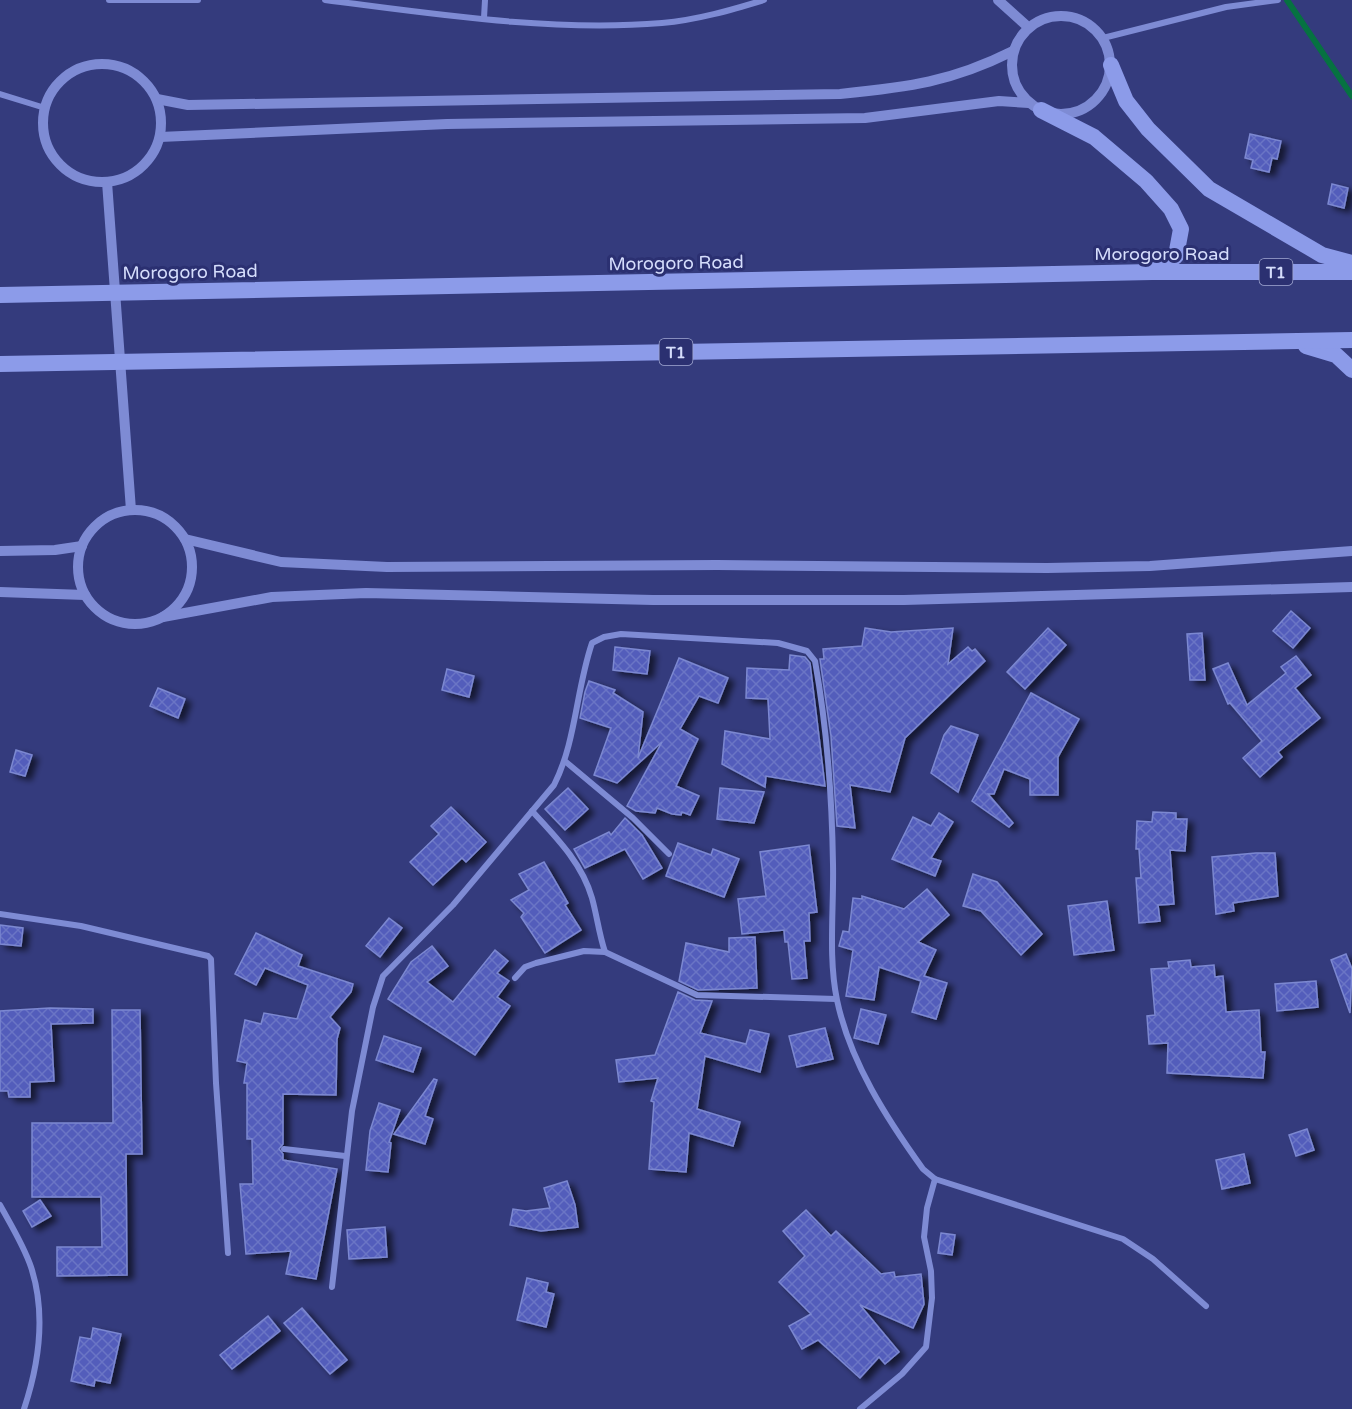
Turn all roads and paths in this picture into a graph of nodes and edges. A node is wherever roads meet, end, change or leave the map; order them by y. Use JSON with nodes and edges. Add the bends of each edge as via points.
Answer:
{"nodes":[{"id":1,"x":109,"y":0,"type":"edge"},
{"id":2,"x":198,"y":0,"type":"edge"},
{"id":3,"x":325,"y":0,"type":"edge"},
{"id":4,"x":484,"y":0,"type":"edge"},
{"id":5,"x":764,"y":0,"type":"edge"},
{"id":6,"x":998,"y":0,"type":"edge"},
{"id":7,"x":1278,"y":0,"type":"edge"},
{"id":8,"x":144,"y":1,"type":"edge"},
{"id":9,"x":484,"y":18,"type":"junction"},
{"id":10,"x":1028,"y":27,"type":"junction"},
{"id":11,"x":1103,"y":38,"type":"junction"},
{"id":12,"x":1013,"y":51,"type":"junction"},
{"id":13,"x":1111,"y":65,"type":"junction"},
{"id":14,"x":0,"y":94,"type":"edge"},
{"id":15,"x":157,"y":99,"type":"junction"},
{"id":16,"x":1035,"y":106,"type":"junction"},
{"id":17,"x":45,"y":108,"type":"junction"},
{"id":18,"x":160,"y":137,"type":"junction"},
{"id":19,"x":107,"y":182,"type":"junction"},
{"id":20,"x":1352,"y":263,"type":"edge"},
{"id":21,"x":1152,"y":272,"type":"junction"},
{"id":22,"x":1352,"y":272,"type":"edge"},
{"id":23,"x":0,"y":295,"type":"edge"},
{"id":24,"x":1352,"y":340,"type":"edge"},
{"id":25,"x":1292,"y":341,"type":"junction"},
{"id":26,"x":0,"y":364,"type":"edge"},
{"id":27,"x":1352,"y":370,"type":"edge"},
{"id":28,"x":131,"y":510,"type":"junction"},
{"id":29,"x":185,"y":539,"type":"junction"},
{"id":30,"x":81,"y":546,"type":"junction"},
{"id":31,"x":0,"y":551,"type":"edge"},
{"id":32,"x":1352,"y":551,"type":"edge"},
{"id":33,"x":1352,"y":587,"type":"edge"},
{"id":34,"x":0,"y":592,"type":"edge"},
{"id":35,"x":85,"y":595,"type":"junction"},
{"id":36,"x":163,"y":617,"type":"junction"},
{"id":37,"x":566,"y":762,"type":"junction"},
{"id":38,"x":532,"y":811,"type":"junction"},
{"id":39,"x":669,"y":854,"type":"dead end"},
{"id":40,"x":0,"y":914,"type":"edge"},
{"id":41,"x":605,"y":952,"type":"junction"},
{"id":42,"x":515,"y":978,"type":"dead end"},
{"id":43,"x":836,"y":999,"type":"junction"},
{"id":44,"x":284,"y":1149,"type":"dead end"},
{"id":45,"x":345,"y":1156,"type":"junction"},
{"id":46,"x":934,"y":1179,"type":"junction"},
{"id":47,"x":0,"y":1205,"type":"edge"},
{"id":48,"x":228,"y":1253,"type":"dead end"},
{"id":49,"x":332,"y":1287,"type":"dead end"},
{"id":50,"x":1206,"y":1306,"type":"dead end"},
{"id":51,"x":24,"y":1409,"type":"edge"},
{"id":52,"x":860,"y":1409,"type":"edge"}],
"edges":[{"from":1,"to":8,"type":"street"},
{"from":2,"to":8,"type":"street"},
{"from":3,"to":9,"type":"street"},
{"from":4,"to":9,"type":"street"},
{"from":5,"to":9,"type":"street","via":[[662,23],[559,24]]},
{"from":6,"to":10,"type":"street"},
{"from":7,"to":11,"type":"street","via":[[1226,7]]},
{"from":10,"to":11,"type":"street","via":[[1054,16],[1068,16],[1094,27]]},
{"from":10,"to":12,"type":"street"},
{"from":11,"to":13,"type":"street"},
{"from":12,"to":15,"type":"street","via":[[973,71],[914,87],[840,94],[188,105]]},
{"from":12,"to":16,"type":"street","via":[[1014,79]]},
{"from":13,"to":16,"type":"street","via":[[1104,92],[1088,106],[1069,114],[1055,114]]},
{"from":13,"to":20,"type":"highway","via":[[1126,101],[1148,129],[1209,189],[1322,255]]},
{"from":14,"to":17,"type":"street"},
{"from":15,"to":17,"type":"street","via":[[130,70],[91,65],[66,75],[49,95]]},
{"from":15,"to":18,"type":"street"},
{"from":16,"to":18,"type":"street","via":[[999,100],[865,118],[447,124]]},
{"from":16,"to":21,"type":"highway","via":[[1094,137],[1146,181],[1171,209],[1181,229],[1176,256]]},
{"from":17,"to":19,"type":"street","via":[[44,136],[57,161],[79,177]]},
{"from":18,"to":19,"type":"street","via":[[150,160],[141,168]]},
{"from":19,"to":28,"type":"street"},
{"from":21,"to":22,"type":"highway","name":"Morogoro Road","number":"T1"},
{"from":21,"to":23,"type":"highway","name":"Morogoro Road","number":"T1"},
{"from":24,"to":25,"type":"highway","number":"T1"},
{"from":25,"to":26,"type":"highway","number":"T1"},
{"from":25,"to":27,"type":"highway","via":[[1336,355]]},
{"from":28,"to":29,"type":"street","via":[[168,520]]},
{"from":28,"to":30,"type":"street","via":[[106,517],[87,534]]},
{"from":29,"to":32,"type":"street","via":[[281,562],[387,567],[1047,568],[1150,566]]},
{"from":29,"to":36,"type":"street","via":[[192,576],[182,600]]},
{"from":30,"to":31,"type":"street"},
{"from":30,"to":35,"type":"street","via":[[78,571]]},
{"from":33,"to":36,"type":"street","via":[[904,600],[653,600],[366,593],[272,597]]},
{"from":34,"to":35,"type":"street"},
{"from":35,"to":36,"type":"street","via":[[102,614],[126,624]]},
{"from":37,"to":38,"type":"street","via":[[554,785]]},
{"from":37,"to":39,"type":"street"},
{"from":37,"to":43,"type":"street","via":[[581,675],[592,643],[604,637],[621,634],[778,643],[807,651],[815,661],[826,741]]},
{"from":38,"to":41,"type":"street","via":[[563,844],[584,877]]},
{"from":38,"to":45,"type":"street","via":[[453,905],[383,976],[363,1048]]},
{"from":40,"to":48,"type":"street","via":[[81,926],[210,958]]},
{"from":41,"to":42,"type":"street","via":[[584,951],[536,963],[525,967]]},
{"from":41,"to":43,"type":"street","via":[[697,995]]},
{"from":43,"to":46,"type":"street","via":[[872,1091],[923,1169]]},
{"from":44,"to":45,"type":"street"},
{"from":45,"to":49,"type":"street"},
{"from":46,"to":50,"type":"street","via":[[1124,1239]]},
{"from":46,"to":52,"type":"street","via":[[924,1237],[932,1298],[926,1347],[902,1374]]},
{"from":47,"to":51,"type":"street","via":[[27,1256],[38,1294],[37,1360]]}]}
